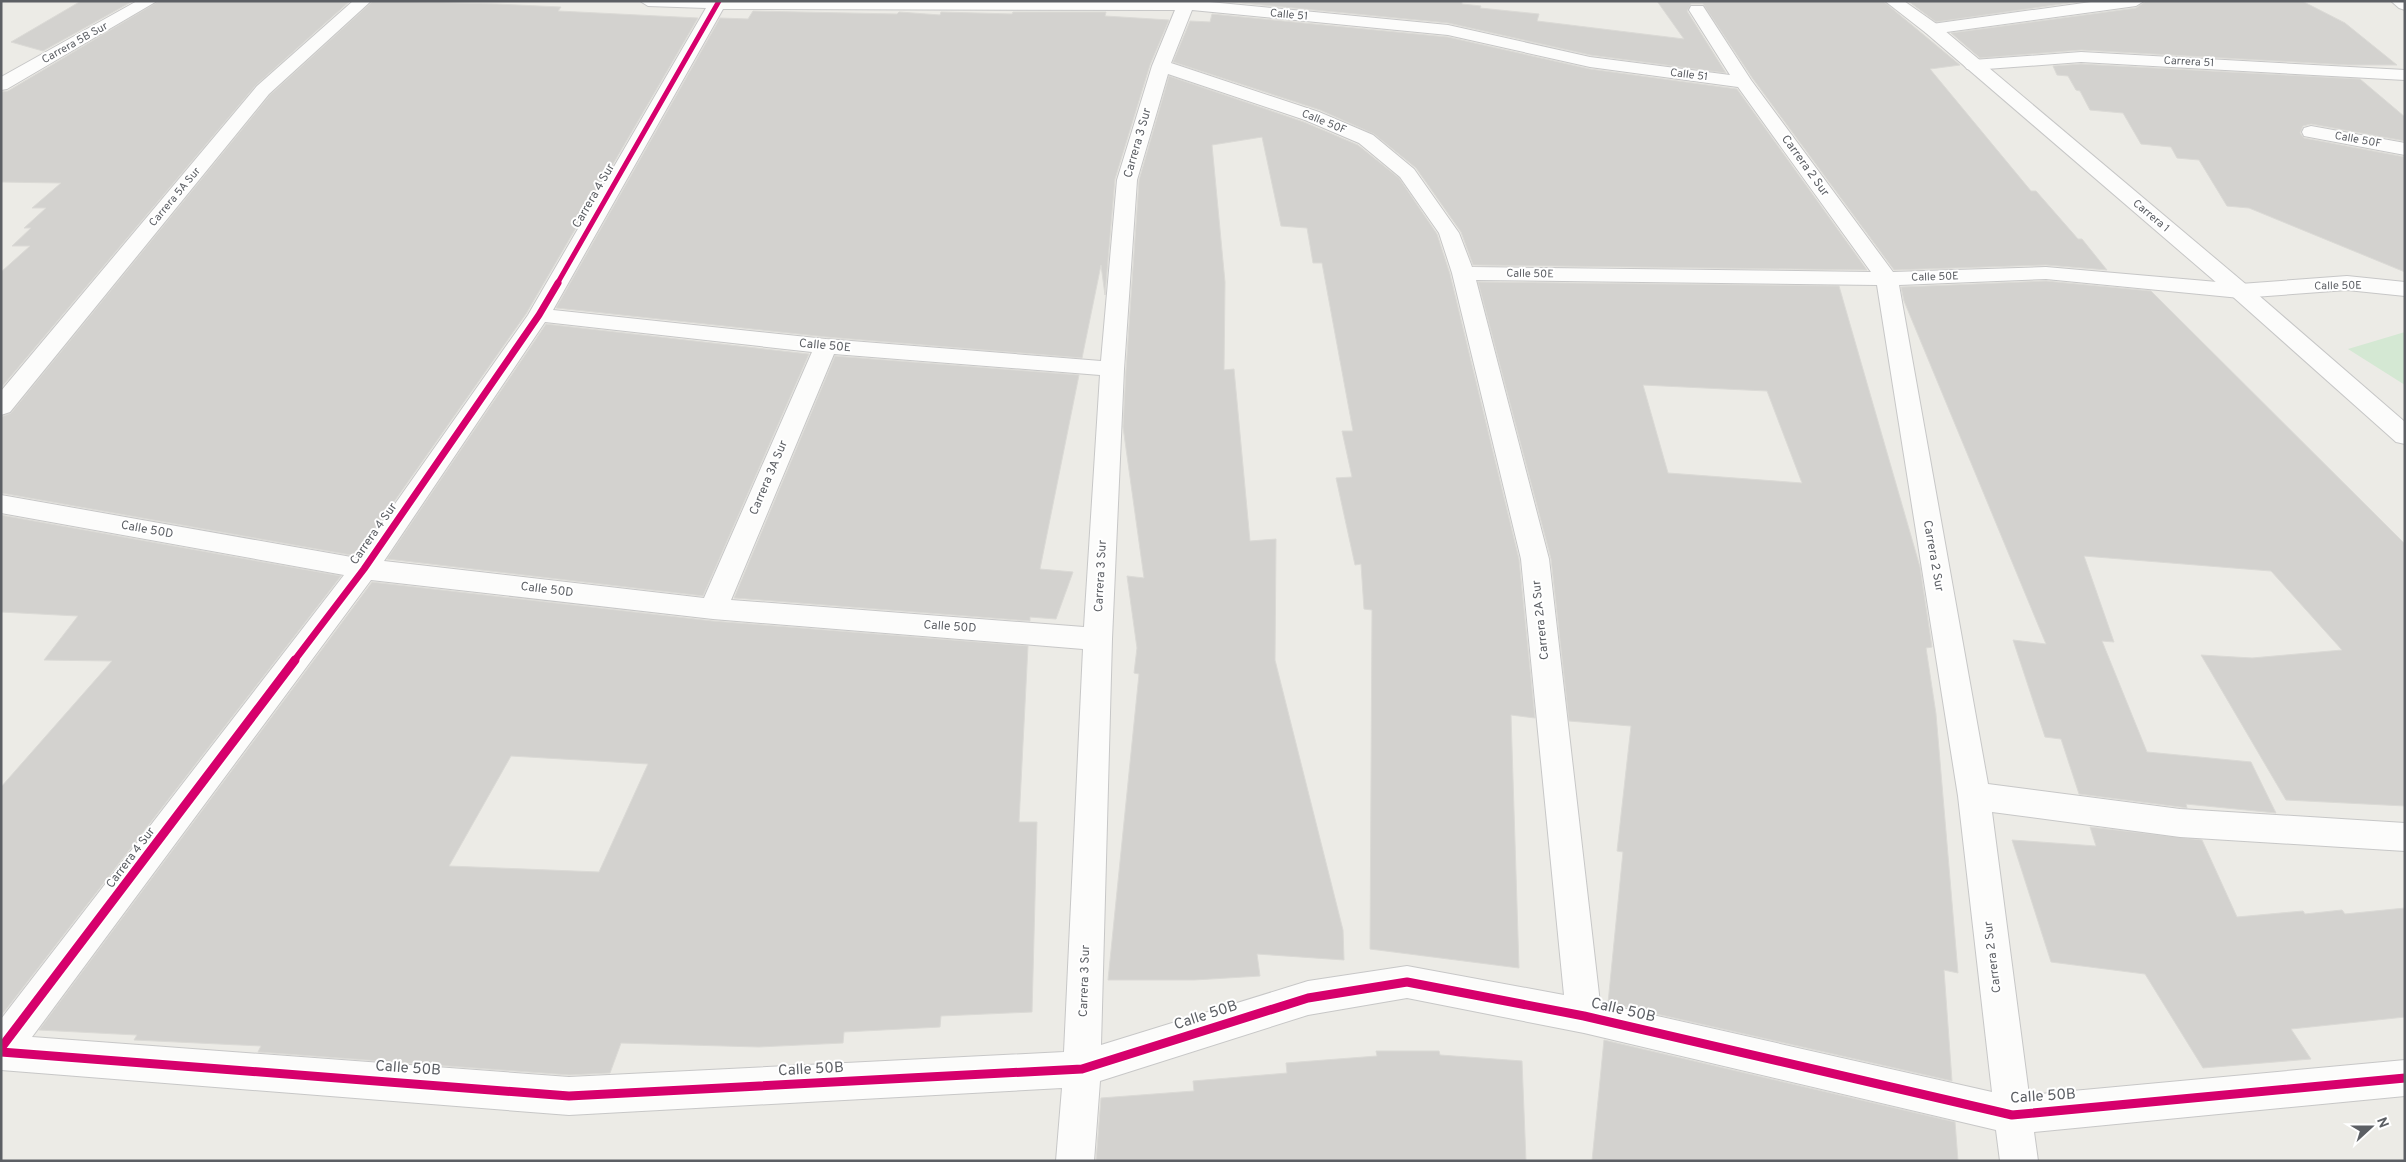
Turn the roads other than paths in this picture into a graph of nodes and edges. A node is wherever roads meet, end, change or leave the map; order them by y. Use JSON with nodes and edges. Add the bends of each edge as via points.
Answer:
{"nodes":[{"id":1,"x":149,"y":1,"type":"edge"},
{"id":2,"x":364,"y":1,"type":"edge"},
{"id":3,"x":648,"y":1,"type":"edge"},
{"id":4,"x":1893,"y":1,"type":"edge"},
{"id":5,"x":2136,"y":1,"type":"edge"},
{"id":6,"x":2398,"y":1,"type":"edge"},
{"id":7,"x":718,"y":3,"type":"edge"},
{"id":8,"x":1186,"y":3,"type":"edge"},
{"id":9,"x":2405,"y":5,"type":"edge"},
{"id":10,"x":1697,"y":10,"type":"dead end"},
{"id":11,"x":1932,"y":30,"type":"junction"},
{"id":12,"x":1973,"y":65,"type":"junction"},
{"id":13,"x":1161,"y":66,"type":"junction"},
{"id":14,"x":2405,"y":75,"type":"edge"},
{"id":15,"x":1744,"y":82,"type":"junction"},
{"id":16,"x":1,"y":84,"type":"edge"},
{"id":17,"x":2311,"y":132,"type":"dead end"},
{"id":18,"x":2405,"y":149,"type":"edge"},
{"id":19,"x":1449,"y":233,"type":"joint"},
{"id":20,"x":1463,"y":272,"type":"junction"},
{"id":21,"x":1887,"y":279,"type":"junction"},
{"id":22,"x":2405,"y":289,"type":"edge"},
{"id":23,"x":2240,"y":291,"type":"junction"},
{"id":24,"x":539,"y":315,"type":"junction"},
{"id":25,"x":826,"y":346,"type":"junction"},
{"id":26,"x":1112,"y":369,"type":"junction"},
{"id":27,"x":1,"y":407,"type":"edge"},
{"id":28,"x":2405,"y":436,"type":"edge"},
{"id":29,"x":1,"y":504,"type":"edge"},
{"id":30,"x":364,"y":569,"type":"junction"},
{"id":31,"x":713,"y":609,"type":"junction"},
{"id":32,"x":1098,"y":639,"type":"junction"},
{"id":33,"x":1974,"y":796,"type":"junction"},
{"id":34,"x":2405,"y":837,"type":"edge"},
{"id":35,"x":1584,"y":1016,"type":"junction"},
{"id":36,"x":1,"y":1050,"type":"edge"},
{"id":37,"x":1082,"y":1070,"type":"junction"},
{"id":38,"x":2405,"y":1078,"type":"edge"},
{"id":39,"x":2012,"y":1115,"type":"junction"},
{"id":40,"x":1074,"y":1161,"type":"edge"},
{"id":41,"x":2019,"y":1161,"type":"edge"}],
"edges":[{"from":1,"to":16,"type":"street","name":"Carrera 5B Sur"},
{"from":2,"to":27,"type":"street","name":"Carrera 5A Sur","via":[[263,90]]},
{"from":3,"to":7,"type":"street","name":"Calle 51"},
{"from":4,"to":11,"type":"street","name":"Carrera 1"},
{"from":5,"to":11,"type":"street"},
{"from":6,"to":9,"type":"street"},
{"from":7,"to":8,"type":"street","name":"Calle 51"},
{"from":7,"to":24,"type":"street","name":"Carrera 4 Sur"},
{"from":8,"to":13,"type":"street","name":"Carrera 3 Sur"},
{"from":8,"to":15,"type":"street","name":"Calle 51","via":[[1448,30],[1590,62]]},
{"from":10,"to":15,"type":"street","name":"Carrera 2 Sur"},
{"from":11,"to":12,"type":"street","name":"Carrera 1"},
{"from":12,"to":14,"type":"street","name":"Carrera 51","via":[[2081,57]]},
{"from":12,"to":23,"type":"street","name":"Carrera 1"},
{"from":13,"to":19,"type":"street","name":"Calle 50F","via":[[1312,116],[1366,139],[1407,173]]},
{"from":13,"to":26,"type":"street","name":"Carrera 3 Sur","via":[[1127,180]]},
{"from":15,"to":21,"type":"street","name":"Carrera 2 Sur"},
{"from":17,"to":18,"type":"street","name":"Calle 50F"},
{"from":19,"to":20,"type":"street","name":"Carrera 2A Sur"},
{"from":20,"to":21,"type":"street","name":"Calle 50E"},
{"from":20,"to":35,"type":"street","name":"Carrera 2A Sur","via":[[1535,559]]},
{"from":21,"to":23,"type":"street","name":"Calle 50E","via":[[2046,273]]},
{"from":21,"to":33,"type":"street","name":"Carrera 2 Sur"},
{"from":22,"to":23,"type":"street","name":"Calle 50E","via":[[2347,283]]},
{"from":23,"to":28,"type":"street","name":"Carrera 1"},
{"from":24,"to":25,"type":"street","name":"Calle 50E"},
{"from":24,"to":30,"type":"street","name":"Carrera 4 Sur"},
{"from":25,"to":26,"type":"street","name":"Calle 50E"},
{"from":25,"to":31,"type":"street","name":"Carrera 3A Sur"},
{"from":26,"to":32,"type":"street","name":"Carrera 3 Sur"},
{"from":29,"to":30,"type":"street","name":"Calle 50D"},
{"from":30,"to":31,"type":"street","name":"Calle 50D"},
{"from":30,"to":36,"type":"street","name":"Carrera 4 Sur"},
{"from":31,"to":32,"type":"street","name":"Calle 50D"},
{"from":32,"to":37,"type":"street","name":"Carrera 3 Sur"},
{"from":33,"to":34,"type":"street","via":[[2180,823]]},
{"from":33,"to":39,"type":"street","name":"Carrera 2 Sur"},
{"from":35,"to":37,"type":"street","name":"Calle 50B","via":[[1407,982],[1308,998]]},
{"from":35,"to":39,"type":"street","name":"Calle 50B"},
{"from":36,"to":37,"type":"street","name":"Calle 50B","via":[[569,1096]]},
{"from":37,"to":40,"type":"street","name":"Carrera 3 Sur"},
{"from":38,"to":39,"type":"street","name":"Calle 50B"},
{"from":39,"to":41,"type":"street","name":"Carrera 2 Sur"}]}
